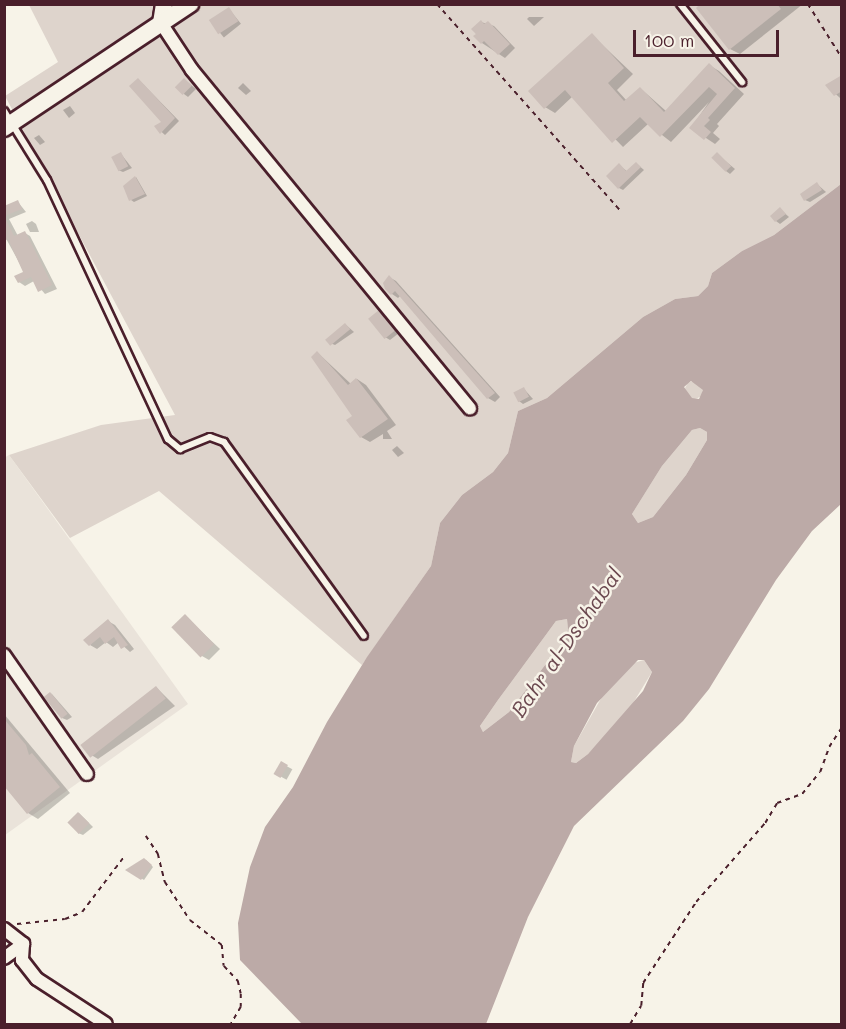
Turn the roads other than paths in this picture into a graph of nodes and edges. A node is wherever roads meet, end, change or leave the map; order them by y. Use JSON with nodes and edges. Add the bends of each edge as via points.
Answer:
{"nodes":[{"id":1,"x":164,"y":4,"type":"edge"},
{"id":2,"x":190,"y":4,"type":"edge"},
{"id":3,"x":680,"y":4,"type":"edge"},
{"id":4,"x":161,"y":23,"type":"junction"},
{"id":5,"x":742,"y":82,"type":"dead end"},
{"id":6,"x":8,"y":120,"type":"edge"},
{"id":7,"x":470,"y":408,"type":"dead end"},
{"id":8,"x":364,"y":636,"type":"dead end"},
{"id":9,"x":4,"y":655,"type":"edge"},
{"id":10,"x":87,"y":774,"type":"dead end"},
{"id":11,"x":9,"y":927,"type":"edge"},
{"id":12,"x":23,"y":944,"type":"junction"},
{"id":13,"x":4,"y":958,"type":"edge"},
{"id":14,"x":106,"y":1024,"type":"edge"}],
"edges":[{"from":1,"to":4,"type":"main road"},
{"from":2,"to":4,"type":"main road"},
{"from":3,"to":5,"type":"lane"},
{"from":4,"to":6,"type":"main road"},
{"from":4,"to":7,"type":"street","via":[[192,70]]},
{"from":6,"to":8,"type":"lane","via":[[47,180],[168,439],[180,449],[210,437],[224,442]]},
{"from":9,"to":10,"type":"street"},
{"from":11,"to":12,"type":"street"},
{"from":12,"to":13,"type":"street"},
{"from":12,"to":14,"type":"street","via":[[22,960],[37,979]]}]}
